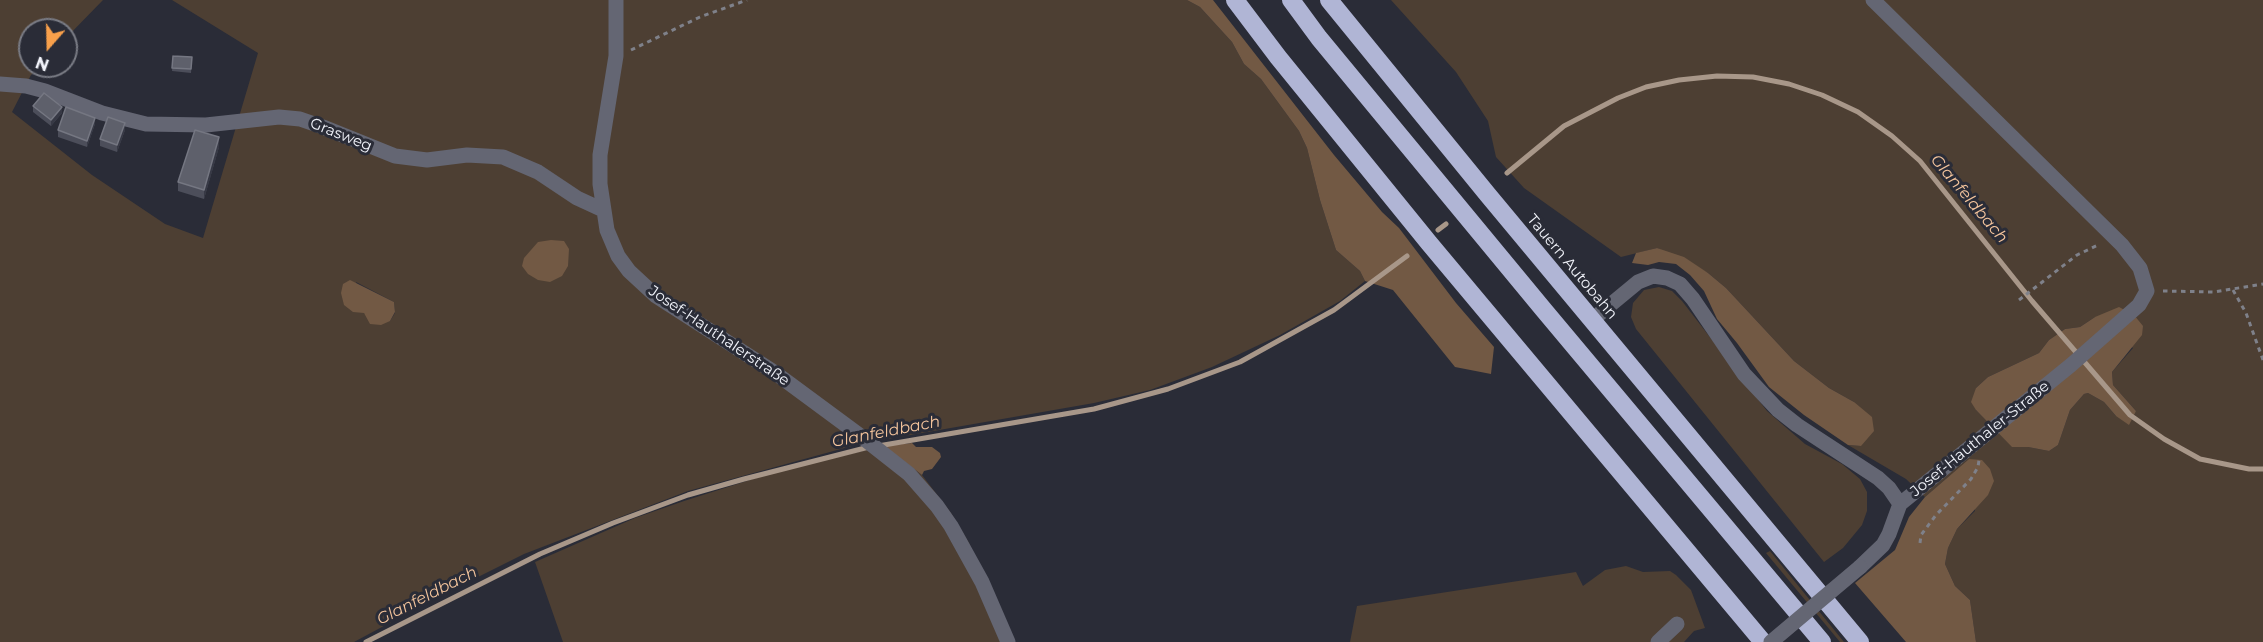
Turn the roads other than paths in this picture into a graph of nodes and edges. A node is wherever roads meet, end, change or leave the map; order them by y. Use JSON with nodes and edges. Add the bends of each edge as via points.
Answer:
{"nodes":[{"id":1,"x":616,"y":0,"type":"edge"},
{"id":2,"x":1235,"y":0,"type":"edge"},
{"id":3,"x":1291,"y":0,"type":"edge"},
{"id":4,"x":1329,"y":0,"type":"edge"},
{"id":5,"x":1873,"y":0,"type":"edge"},
{"id":6,"x":0,"y":84,"type":"edge"},
{"id":7,"x":603,"y":210,"type":"junction"},
{"id":8,"x":1592,"y":320,"type":"junction"},
{"id":9,"x":1900,"y":504,"type":"junction"},
{"id":10,"x":1677,"y":624,"type":"dead end"},
{"id":11,"x":1008,"y":642,"type":"edge"},
{"id":12,"x":1658,"y":642,"type":"edge"},
{"id":13,"x":1763,"y":642,"type":"edge"},
{"id":14,"x":1770,"y":642,"type":"edge"},
{"id":15,"x":1822,"y":642,"type":"edge"},
{"id":16,"x":1860,"y":642,"type":"edge"}],
"edges":[{"from":1,"to":7,"type":"street","name":"Josef-Hauthalerstraße","via":[[616,56],[600,155]]},
{"from":2,"to":13,"type":"highway","via":[[1429,243]]},
{"from":3,"to":15,"type":"highway"},
{"from":4,"to":8,"type":"highway","name":"Tauern Autobahn"},
{"from":5,"to":9,"type":"street","name":"Josef-Hauthaler-Straße","via":[[2122,245],[2140,268],[2147,291],[2139,305],[2091,348]]},
{"from":6,"to":7,"type":"street","name":"Grasweg","via":[[45,91],[111,116],[146,124],[300,119],[394,156],[427,160],[467,155],[502,158],[538,172]]},
{"from":7,"to":11,"type":"street","name":"Josef-Hauthalerstraße","via":[[612,244],[640,282],[774,372],[891,458],[923,488],[951,526],[982,582]]},
{"from":8,"to":9,"type":"street","via":[[1638,282],[1653,276],[1680,284],[1744,374],[1778,410],[1878,478]]},
{"from":8,"to":16,"type":"highway","name":"Tauern Autobahn"},
{"from":9,"to":14,"type":"street","name":"Josef-Hauthaler-Straße","bridge":true,"via":[[1882,545]]},
{"from":10,"to":12,"type":"street"}]}
